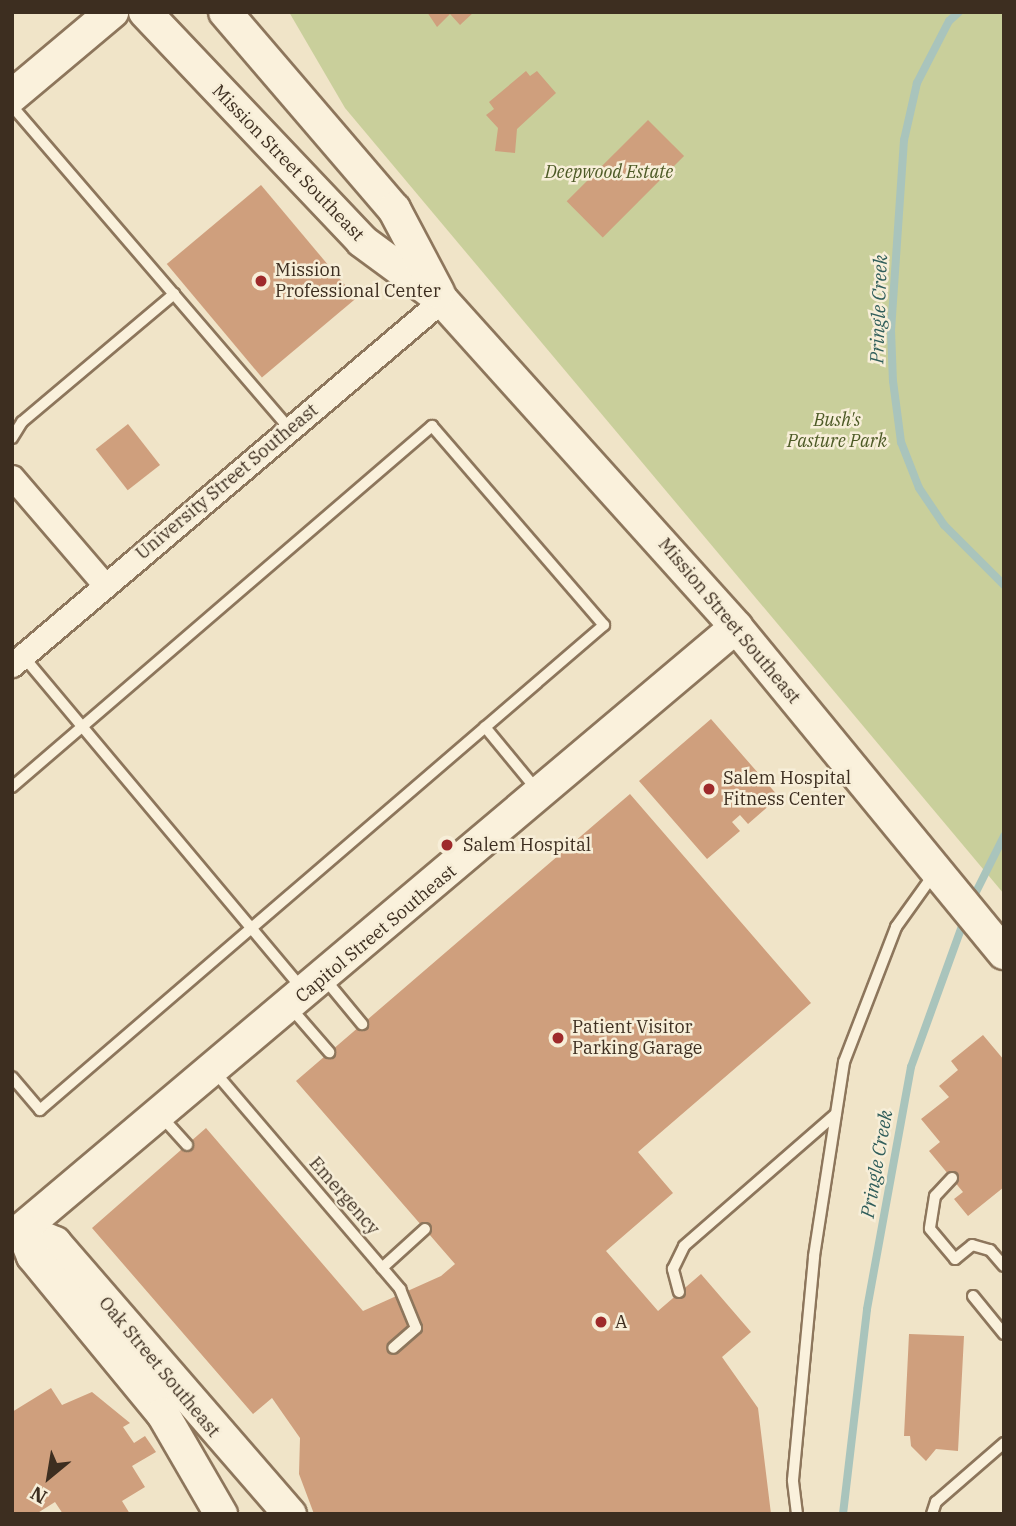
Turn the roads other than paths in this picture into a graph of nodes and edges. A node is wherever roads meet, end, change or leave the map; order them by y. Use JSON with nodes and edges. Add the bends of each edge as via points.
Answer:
{"nodes":[{"id":1,"x":112,"y":12,"type":"edge"},
{"id":2,"x":145,"y":12,"type":"edge"},
{"id":3,"x":225,"y":12,"type":"edge"},
{"id":4,"x":12,"y":96,"type":"edge"},
{"id":5,"x":12,"y":106,"type":"edge"},
{"id":6,"x":174,"y":294,"type":"junction"},
{"id":7,"x":442,"y":300,"type":"junction"},
{"id":8,"x":290,"y":429,"type":"junction"},
{"id":9,"x":12,"y":438,"type":"edge"},
{"id":10,"x":12,"y":477,"type":"edge"},
{"id":11,"x":105,"y":585,"type":"junction"},
{"id":12,"x":736,"y":627,"type":"junction"},
{"id":13,"x":18,"y":660,"type":"edge"},
{"id":14,"x":82,"y":726,"type":"junction"},
{"id":15,"x":485,"y":727,"type":"junction"},
{"id":16,"x":12,"y":787,"type":"edge"},
{"id":17,"x":541,"y":794,"type":"junction"},
{"id":18,"x":937,"y":871,"type":"junction"},
{"id":19,"x":251,"y":928,"type":"junction"},
{"id":20,"x":1004,"y":953,"type":"edge"},
{"id":21,"x":307,"y":993,"type":"junction"},
{"id":22,"x":362,"y":1024,"type":"dead end"},
{"id":23,"x":330,"y":1052,"type":"dead end"},
{"id":24,"x":214,"y":1071,"type":"junction"},
{"id":25,"x":12,"y":1077,"type":"edge"},
{"id":26,"x":836,"y":1114,"type":"junction"},
{"id":27,"x":161,"y":1116,"type":"junction"},
{"id":28,"x":187,"y":1145,"type":"dead end"},
{"id":29,"x":952,"y":1178,"type":"dead end"},
{"id":30,"x":16,"y":1228,"type":"edge"},
{"id":31,"x":425,"y":1230,"type":"dead end"},
{"id":32,"x":1004,"y":1266,"type":"edge"},
{"id":33,"x":382,"y":1268,"type":"junction"},
{"id":34,"x":679,"y":1293,"type":"dead end"},
{"id":35,"x":973,"y":1296,"type":"dead end"},
{"id":36,"x":1004,"y":1334,"type":"edge"},
{"id":37,"x":393,"y":1348,"type":"dead end"},
{"id":38,"x":1004,"y":1443,"type":"edge"},
{"id":39,"x":221,"y":1514,"type":"edge"},
{"id":40,"x":290,"y":1514,"type":"edge"},
{"id":41,"x":797,"y":1514,"type":"edge"},
{"id":42,"x":932,"y":1514,"type":"edge"}],
"edges":[{"from":1,"to":4,"type":"main road"},
{"from":2,"to":7,"type":"main road","name":"Mission Street Southeast","via":[[362,241]]},
{"from":3,"to":7,"type":"main road","name":"Mission Street Southeast","via":[[394,209]]},
{"from":5,"to":6,"type":"lane"},
{"from":6,"to":8,"type":"lane"},
{"from":6,"to":9,"type":"lane","via":[[22,422]]},
{"from":7,"to":8,"type":"street","name":"University Street Southeast"},
{"from":7,"to":12,"type":"main road","name":"Mission Street Southeast"},
{"from":8,"to":11,"type":"street","name":"University Street Southeast"},
{"from":10,"to":11,"type":"street"},
{"from":11,"to":13,"type":"street","name":"University Street Southeast"},
{"from":12,"to":17,"type":"main road","name":"Capitol Street Southeast"},
{"from":12,"to":18,"type":"main road","name":"Mission Street Southeast"},
{"from":13,"to":14,"type":"lane"},
{"from":14,"to":15,"type":"lane","via":[[432,426],[604,625]]},
{"from":14,"to":16,"type":"lane"},
{"from":14,"to":19,"type":"lane"},
{"from":15,"to":17,"type":"lane"},
{"from":15,"to":19,"type":"lane"},
{"from":17,"to":21,"type":"main road","name":"Capitol Street Southeast"},
{"from":18,"to":20,"type":"main road","name":"Mission Street Southeast"},
{"from":18,"to":26,"type":"lane","via":[[896,927],[867,993],[844,1062]]},
{"from":19,"to":21,"type":"lane"},
{"from":19,"to":25,"type":"lane","via":[[40,1110]]},
{"from":21,"to":22,"type":"lane"},
{"from":21,"to":23,"type":"lane"},
{"from":21,"to":24,"type":"main road","name":"Capitol Street Southeast"},
{"from":24,"to":27,"type":"main road","name":"Capitol Street Southeast"},
{"from":24,"to":33,"type":"lane","name":"Emergency"},
{"from":26,"to":34,"type":"lane","via":[[684,1246],[673,1269]]},
{"from":26,"to":41,"type":"lane","via":[[814,1256],[793,1480]]},
{"from":27,"to":28,"type":"lane"},
{"from":27,"to":30,"type":"main road","name":"Capitol Street Southeast"},
{"from":29,"to":32,"type":"lane","via":[[935,1196],[930,1229],[955,1259],[972,1245],[990,1250]]},
{"from":30,"to":39,"type":"main road","name":"Oak Street Southeast","via":[[33,1256],[163,1414]]},
{"from":30,"to":40,"type":"main road","name":"Oak Street Southeast","via":[[55,1243]]},
{"from":31,"to":33,"type":"lane"},
{"from":33,"to":37,"type":"lane","name":"Emergency","via":[[400,1289],[416,1328]]},
{"from":35,"to":36,"type":"lane"},
{"from":38,"to":42,"type":"lane","via":[[936,1502]]}]}
